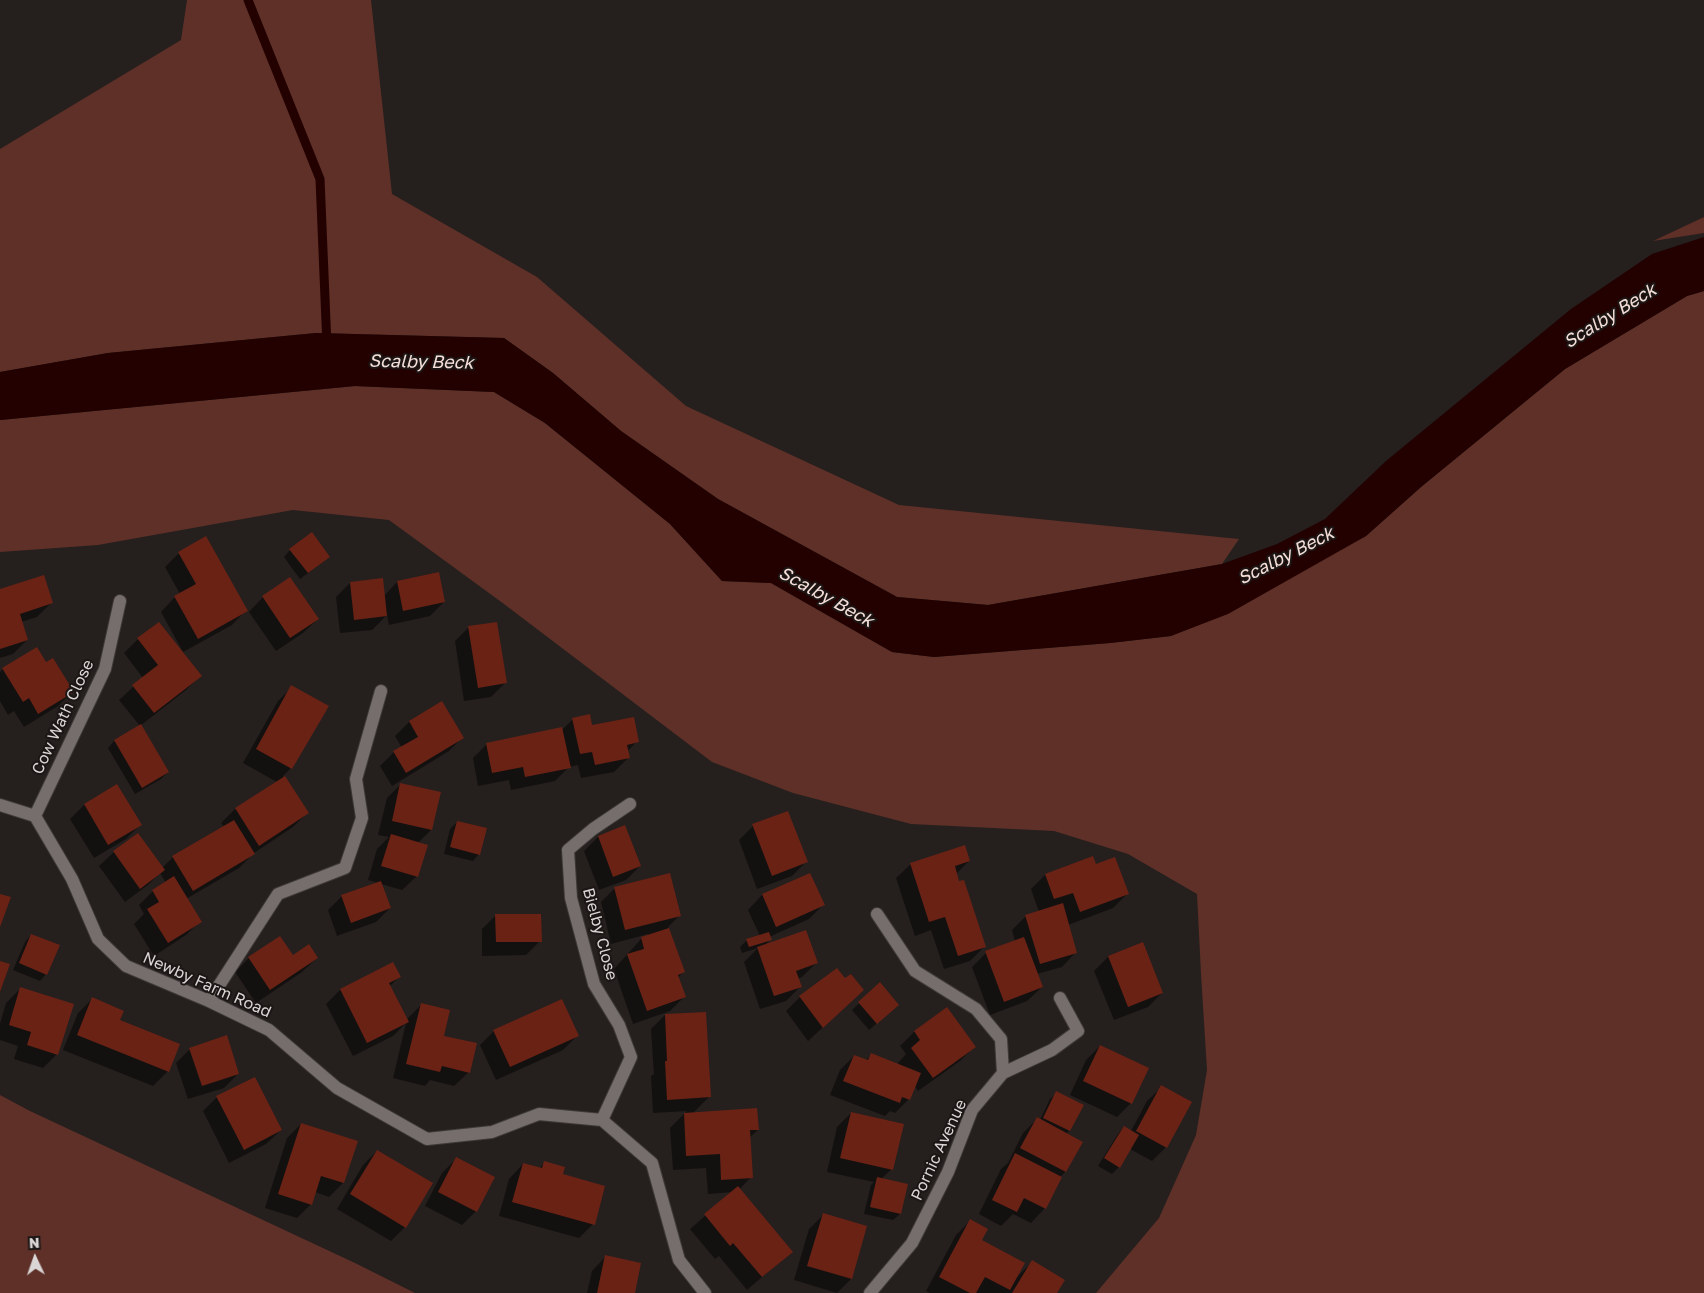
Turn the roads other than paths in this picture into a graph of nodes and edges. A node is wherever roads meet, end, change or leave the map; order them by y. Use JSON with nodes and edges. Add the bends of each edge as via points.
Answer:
{"nodes":[{"id":1,"x":120,"y":601,"type":"dead end"},
{"id":2,"x":381,"y":691,"type":"dead end"},
{"id":3,"x":630,"y":804,"type":"dead end"},
{"id":4,"x":0,"y":805,"type":"edge"},
{"id":5,"x":35,"y":816,"type":"junction"},
{"id":6,"x":876,"y":914,"type":"dead end"},
{"id":7,"x":1060,"y":998,"type":"dead end"},
{"id":8,"x":209,"y":1002,"type":"junction"},
{"id":9,"x":1003,"y":1073,"type":"junction"},
{"id":10,"x":602,"y":1120,"type":"junction"},
{"id":11,"x":705,"y":1293,"type":"edge"},
{"id":12,"x":870,"y":1293,"type":"edge"}],
"edges":[{"from":1,"to":5,"type":"street","name":"Cow Wath Close","via":[[105,669]]},
{"from":2,"to":8,"type":"street","via":[[356,780],[362,818],[345,868],[278,894]]},
{"from":3,"to":10,"type":"street","name":"Bielby Close","via":[[568,850],[570,898],[594,984],[619,1025],[631,1057]]},
{"from":4,"to":5,"type":"street"},
{"from":5,"to":8,"type":"street","name":"Newby Farm Road","via":[[72,879],[98,939],[126,966]]},
{"from":6,"to":9,"type":"street","via":[[915,971],[976,1009],[1001,1039]]},
{"from":7,"to":9,"type":"street","via":[[1078,1032],[1052,1050]]},
{"from":8,"to":10,"type":"street","name":"Newby Farm Road","via":[[269,1030],[337,1088],[427,1139],[492,1132],[539,1114]]},
{"from":9,"to":12,"type":"street","name":"Pornic Avenue","via":[[972,1110],[948,1172],[912,1243]]},
{"from":10,"to":11,"type":"street","via":[[652,1162],[679,1260]]}]}
